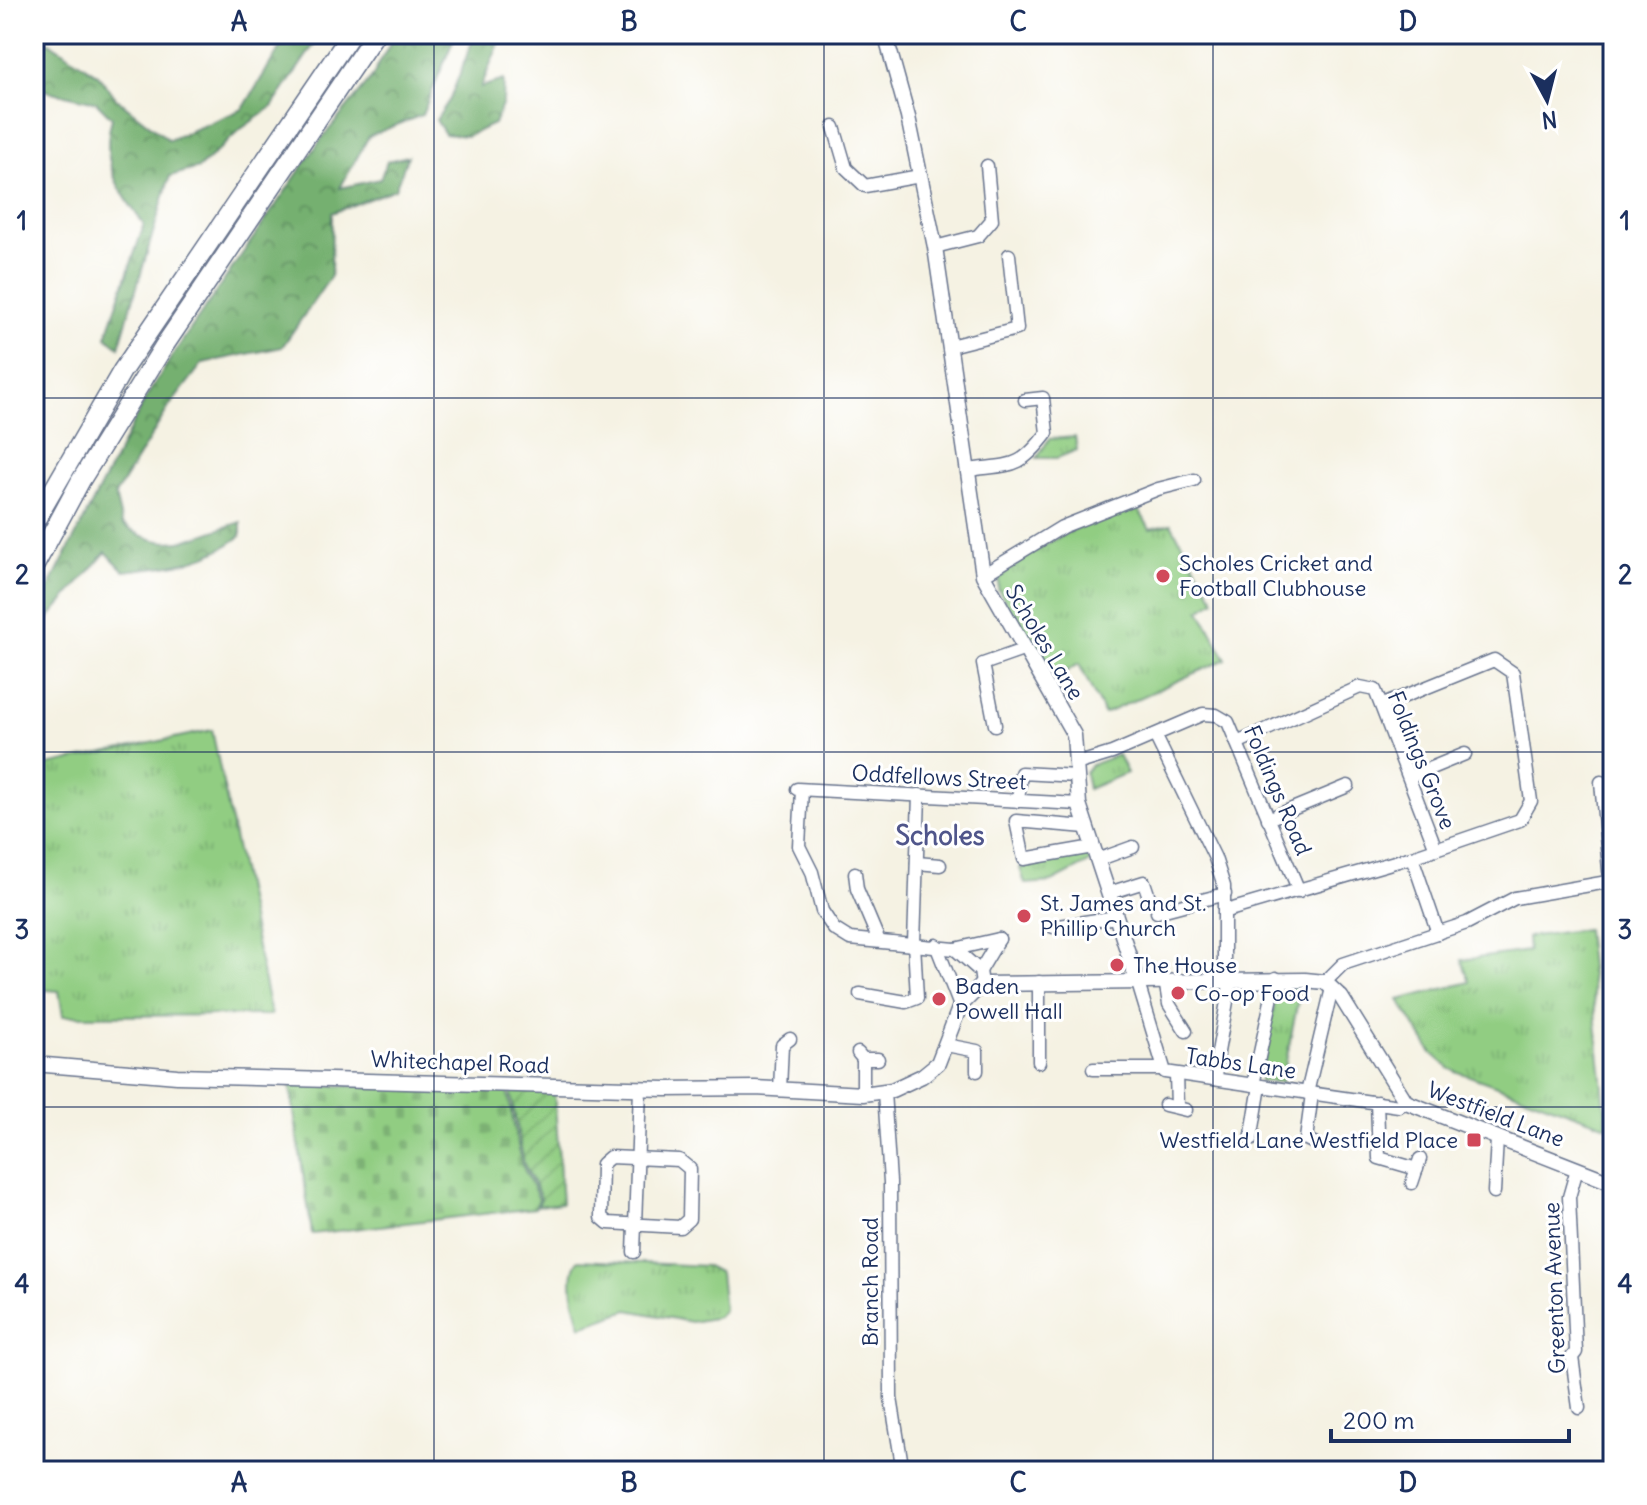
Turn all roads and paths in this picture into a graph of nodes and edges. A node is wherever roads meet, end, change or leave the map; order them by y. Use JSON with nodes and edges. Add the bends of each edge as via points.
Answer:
{"nodes":[{"id":1,"x":351,"y":34,"type":"edge"},
{"id":2,"x":375,"y":34,"type":"edge"},
{"id":3,"x":885,"y":34,"type":"edge"},
{"id":4,"x":834,"y":127,"type":"dead end"},
{"id":5,"x":987,"y":166,"type":"dead end"},
{"id":6,"x":920,"y":176,"type":"junction"},
{"id":7,"x":935,"y":247,"type":"junction"},
{"id":8,"x":1009,"y":255,"type":"dead end"},
{"id":9,"x":950,"y":346,"type":"junction"},
{"id":10,"x":1025,"y":400,"type":"dead end"},
{"id":11,"x":968,"y":470,"type":"junction"},
{"id":12,"x":1194,"y":480,"type":"dead end"},
{"id":13,"x":34,"y":523,"type":"edge"},
{"id":14,"x":34,"y":567,"type":"edge"},
{"id":15,"x":983,"y":575,"type":"junction"},
{"id":16,"x":1023,"y":650,"type":"junction"},
{"id":17,"x":1383,"y":705,"type":"junction"},
{"id":18,"x":995,"y":725,"type":"dead end"},
{"id":19,"x":1155,"y":735,"type":"junction"},
{"id":20,"x":1237,"y":743,"type":"junction"},
{"id":21,"x":1465,"y":754,"type":"dead end"},
{"id":22,"x":1076,"y":770,"type":"junction"},
{"id":23,"x":1409,"y":777,"type":"junction"},
{"id":24,"x":1601,"y":782,"type":"dead end"},
{"id":25,"x":1348,"y":786,"type":"dead end"},
{"id":26,"x":919,"y":795,"type":"junction"},
{"id":27,"x":1608,"y":798,"type":"edge"},
{"id":28,"x":1018,"y":801,"type":"junction"},
{"id":29,"x":1079,"y":804,"type":"junction"},
{"id":30,"x":1268,"y":819,"type":"junction"},
{"id":31,"x":1086,"y":827,"type":"junction"},
{"id":32,"x":1133,"y":847,"type":"dead end"},
{"id":33,"x":1436,"y":849,"type":"junction"},
{"id":34,"x":1095,"y":853,"type":"junction"},
{"id":35,"x":1610,"y":856,"type":"edge"},
{"id":36,"x":1412,"y":857,"type":"junction"},
{"id":37,"x":917,"y":863,"type":"junction"},
{"id":38,"x":940,"y":865,"type":"dead end"},
{"id":39,"x":855,"y":873,"type":"dead end"},
{"id":40,"x":1612,"y":881,"type":"edge"},
{"id":41,"x":1299,"y":891,"type":"junction"},
{"id":42,"x":1109,"y":893,"type":"junction"},
{"id":43,"x":1225,"y":894,"type":"junction"},
{"id":44,"x":1149,"y":897,"type":"dead end"},
{"id":45,"x":1189,"y":901,"type":"junction"},
{"id":46,"x":1226,"y":911,"type":"junction"},
{"id":47,"x":1157,"y":912,"type":"dead end"},
{"id":48,"x":1190,"y":915,"type":"dead end"},
{"id":49,"x":1116,"y":917,"type":"junction"},
{"id":50,"x":1053,"y":927,"type":"dead end"},
{"id":51,"x":1438,"y":933,"type":"junction"},
{"id":52,"x":879,"y":941,"type":"junction"},
{"id":53,"x":914,"y":943,"type":"junction"},
{"id":54,"x":936,"y":945,"type":"junction"},
{"id":55,"x":955,"y":949,"type":"junction"},
{"id":56,"x":981,"y":978,"type":"junction"},
{"id":57,"x":1276,"y":978,"type":"junction"},
{"id":58,"x":1228,"y":979,"type":"junction"},
{"id":59,"x":1137,"y":980,"type":"junction"},
{"id":60,"x":1165,"y":980,"type":"junction"},
{"id":61,"x":1039,"y":982,"type":"junction"},
{"id":62,"x":1329,"y":985,"type":"junction"},
{"id":63,"x":860,"y":994,"type":"dead end"},
{"id":64,"x":960,"y":1006,"type":"junction"},
{"id":65,"x":1186,"y":1031,"type":"dead end"},
{"id":66,"x":790,"y":1039,"type":"dead end"},
{"id":67,"x":946,"y":1045,"type":"junction"},
{"id":68,"x":878,"y":1059,"type":"dead end"},
{"id":69,"x":1039,"y":1062,"type":"dead end"},
{"id":70,"x":34,"y":1064,"type":"edge"},
{"id":71,"x":1093,"y":1069,"type":"dead end"},
{"id":72,"x":1163,"y":1069,"type":"junction"},
{"id":73,"x":977,"y":1071,"type":"dead end"},
{"id":74,"x":1176,"y":1075,"type":"junction"},
{"id":75,"x":1216,"y":1079,"type":"junction"},
{"id":76,"x":1257,"y":1086,"type":"junction"},
{"id":77,"x":640,"y":1089,"type":"junction"},
{"id":78,"x":780,"y":1090,"type":"junction"},
{"id":79,"x":884,"y":1092,"type":"junction"},
{"id":80,"x":863,"y":1094,"type":"junction"},
{"id":81,"x":1310,"y":1094,"type":"junction"},
{"id":82,"x":1377,"y":1102,"type":"junction"},
{"id":83,"x":1406,"y":1102,"type":"junction"},
{"id":84,"x":1176,"y":1107,"type":"dead end"},
{"id":85,"x":1306,"y":1139,"type":"dead end"},
{"id":86,"x":1497,"y":1139,"type":"junction"},
{"id":87,"x":1251,"y":1140,"type":"dead end"},
{"id":88,"x":638,"y":1158,"type":"junction"},
{"id":89,"x":1386,"y":1160,"type":"junction"},
{"id":90,"x":1577,"y":1169,"type":"junction"},
{"id":91,"x":1381,"y":1173,"type":"dead end"},
{"id":92,"x":1412,"y":1183,"type":"dead end"},
{"id":93,"x":1613,"y":1183,"type":"edge"},
{"id":94,"x":1494,"y":1192,"type":"dead end"},
{"id":95,"x":635,"y":1225,"type":"junction"},
{"id":96,"x":634,"y":1252,"type":"dead end"},
{"id":97,"x":1581,"y":1411,"type":"dead end"},
{"id":98,"x":903,"y":1471,"type":"edge"}],
"edges":[{"from":1,"to":13,"type":"highway","via":[[129,359]]},
{"from":2,"to":14,"type":"highway","via":[[164,346]]},
{"from":3,"to":6,"type":"main road","name":"Scholes Lane"},
{"from":4,"to":6,"type":"street","via":[[846,168],[865,186]]},
{"from":5,"to":7,"type":"street","via":[[992,220],[978,236]]},
{"from":6,"to":7,"type":"main road","name":"Scholes Lane"},
{"from":7,"to":9,"type":"main road","name":"Scholes Lane"},
{"from":8,"to":9,"type":"street","via":[[1017,329]]},
{"from":9,"to":11,"type":"main road","name":"Scholes Lane"},
{"from":10,"to":11,"type":"street","via":[[1048,395],[1047,433],[1024,462]]},
{"from":11,"to":15,"type":"main road","name":"Scholes Lane"},
{"from":12,"to":15,"type":"street","via":[[1062,527]]},
{"from":15,"to":16,"type":"main road","name":"Scholes Lane"},
{"from":16,"to":18,"type":"street","via":[[983,664]]},
{"from":16,"to":22,"type":"main road","name":"Scholes Lane","via":[[1074,735]]},
{"from":17,"to":20,"type":"street","name":"Foldings Grove","via":[[1375,690],[1360,687]]},
{"from":17,"to":23,"type":"street","name":"Foldings Grove"},
{"from":17,"to":33,"type":"street","via":[[1494,660],[1513,673],[1531,801],[1520,820]]},
{"from":19,"to":20,"type":"street","name":"Foldings Road","via":[[1203,714],[1216,715],[1228,722]]},
{"from":19,"to":22,"type":"street","name":"Foldings Road"},
{"from":19,"to":43,"type":"street","via":[[1215,858]]},
{"from":20,"to":30,"type":"street","name":"Foldings Road"},
{"from":21,"to":23,"type":"street"},
{"from":22,"to":28,"type":"street","via":[[1021,773]]},
{"from":22,"to":29,"type":"main road","name":"Scholes Lane"},
{"from":23,"to":33,"type":"street","name":"Foldings Grove"},
{"from":24,"to":27,"type":"street"},
{"from":25,"to":30,"type":"street"},
{"from":26,"to":28,"type":"street","name":"Oddfellows Street"},
{"from":26,"to":37,"type":"street"},
{"from":26,"to":52,"type":"street","name":"Oddfellows Street","via":[[800,790],[799,846],[822,911],[834,929],[850,939]]},
{"from":27,"to":35,"type":"street"},
{"from":28,"to":29,"type":"street","name":"Oddfellows Street"},
{"from":29,"to":31,"type":"main road","name":"Scholes Lane"},
{"from":30,"to":41,"type":"street","name":"Foldings Road"},
{"from":31,"to":34,"type":"main road","name":"Scholes Lane"},
{"from":31,"to":34,"type":"street","via":[[1016,821],[1024,859]]},
{"from":32,"to":34,"type":"street"},
{"from":33,"to":36,"type":"street"},
{"from":34,"to":42,"type":"main road","name":"Scholes Lane"},
{"from":35,"to":40,"type":"street"},
{"from":36,"to":41,"type":"street"},
{"from":36,"to":51,"type":"street"},
{"from":37,"to":38,"type":"street"},
{"from":37,"to":53,"type":"street"},
{"from":39,"to":52,"type":"street"},
{"from":40,"to":51,"type":"street","via":[[1515,898]]},
{"from":41,"to":46,"type":"street"},
{"from":42,"to":44,"type":"street","via":[[1144,882]]},
{"from":42,"to":49,"type":"main road","name":"Scholes Lane"},
{"from":43,"to":45,"type":"street"},
{"from":43,"to":46,"type":"street"},
{"from":45,"to":47,"type":"street"},
{"from":45,"to":48,"type":"street"},
{"from":46,"to":58,"type":"street"},
{"from":49,"to":50,"type":"street"},
{"from":49,"to":59,"type":"main road","name":"Scholes Lane"},
{"from":51,"to":62,"type":"street","via":[[1343,964]]},
{"from":52,"to":53,"type":"street"},
{"from":53,"to":54,"type":"street"},
{"from":53,"to":63,"type":"street","via":[[917,998],[906,1002]]},
{"from":54,"to":55,"type":"street"},
{"from":54,"to":64,"type":"street"},
{"from":55,"to":56,"type":"street"},
{"from":55,"to":56,"type":"street","via":[[999,939]]},
{"from":56,"to":61,"type":"main road"},
{"from":56,"to":64,"type":"main road"},
{"from":57,"to":58,"type":"main road"},
{"from":57,"to":62,"type":"main road"},
{"from":57,"to":76,"type":"street"},
{"from":58,"to":60,"type":"main road"},
{"from":58,"to":75,"type":"street"},
{"from":59,"to":60,"type":"main road"},
{"from":59,"to":61,"type":"main road"},
{"from":59,"to":72,"type":"street","name":"Tabbs Lane"},
{"from":60,"to":65,"type":"street","via":[[1169,1004]]},
{"from":61,"to":69,"type":"street"},
{"from":62,"to":81,"type":"street"},
{"from":62,"to":83,"type":"main road","name":"Westfield Lane"},
{"from":64,"to":67,"type":"main road","name":"Whitechapel Road"},
{"from":66,"to":78,"type":"street","via":[[782,1045]]},
{"from":67,"to":73,"type":"street","via":[[983,1051]]},
{"from":67,"to":79,"type":"main road","name":"Whitechapel Road","via":[[928,1072]]},
{"from":68,"to":80,"type":"street","via":[[861,1056]]},
{"from":70,"to":77,"type":"main road","name":"Whitechapel Road","via":[[177,1076]]},
{"from":71,"to":72,"type":"street"},
{"from":72,"to":74,"type":"street","name":"Tabbs Lane"},
{"from":74,"to":75,"type":"street","name":"Tabbs Lane"},
{"from":74,"to":84,"type":"street"},
{"from":75,"to":76,"type":"street","name":"Tabbs Lane"},
{"from":76,"to":81,"type":"street","name":"Tabbs Lane"},
{"from":76,"to":87,"type":"street"},
{"from":77,"to":78,"type":"main road","name":"Whitechapel Road"},
{"from":77,"to":88,"type":"street"},
{"from":78,"to":80,"type":"main road","name":"Whitechapel Road"},
{"from":79,"to":80,"type":"main road","name":"Whitechapel Road"},
{"from":79,"to":98,"type":"street","name":"Branch Road","via":[[891,1398]]},
{"from":81,"to":82,"type":"street","name":"Tabbs Lane"},
{"from":81,"to":85,"type":"street"},
{"from":82,"to":83,"type":"street","name":"Tabbs Lane"},
{"from":82,"to":89,"type":"street","via":[[1379,1158]]},
{"from":83,"to":86,"type":"main road","name":"Westfield Lane"},
{"from":86,"to":90,"type":"main road","name":"Westfield Lane"},
{"from":86,"to":94,"type":"street"},
{"from":88,"to":95,"type":"street"},
{"from":88,"to":95,"type":"street","via":[[610,1157],[602,1164],[601,1217],[608,1223]]},
{"from":88,"to":95,"type":"street","via":[[679,1160],[690,1169],[689,1219],[680,1227]]},
{"from":89,"to":91,"type":"street"},
{"from":89,"to":92,"type":"street","via":[[1419,1164]]},
{"from":90,"to":93,"type":"main road","name":"Westfield Lane"},
{"from":90,"to":97,"type":"street","name":"Greenton Avenue","via":[[1569,1197],[1576,1352],[1572,1357]]},
{"from":95,"to":96,"type":"street"}]}
